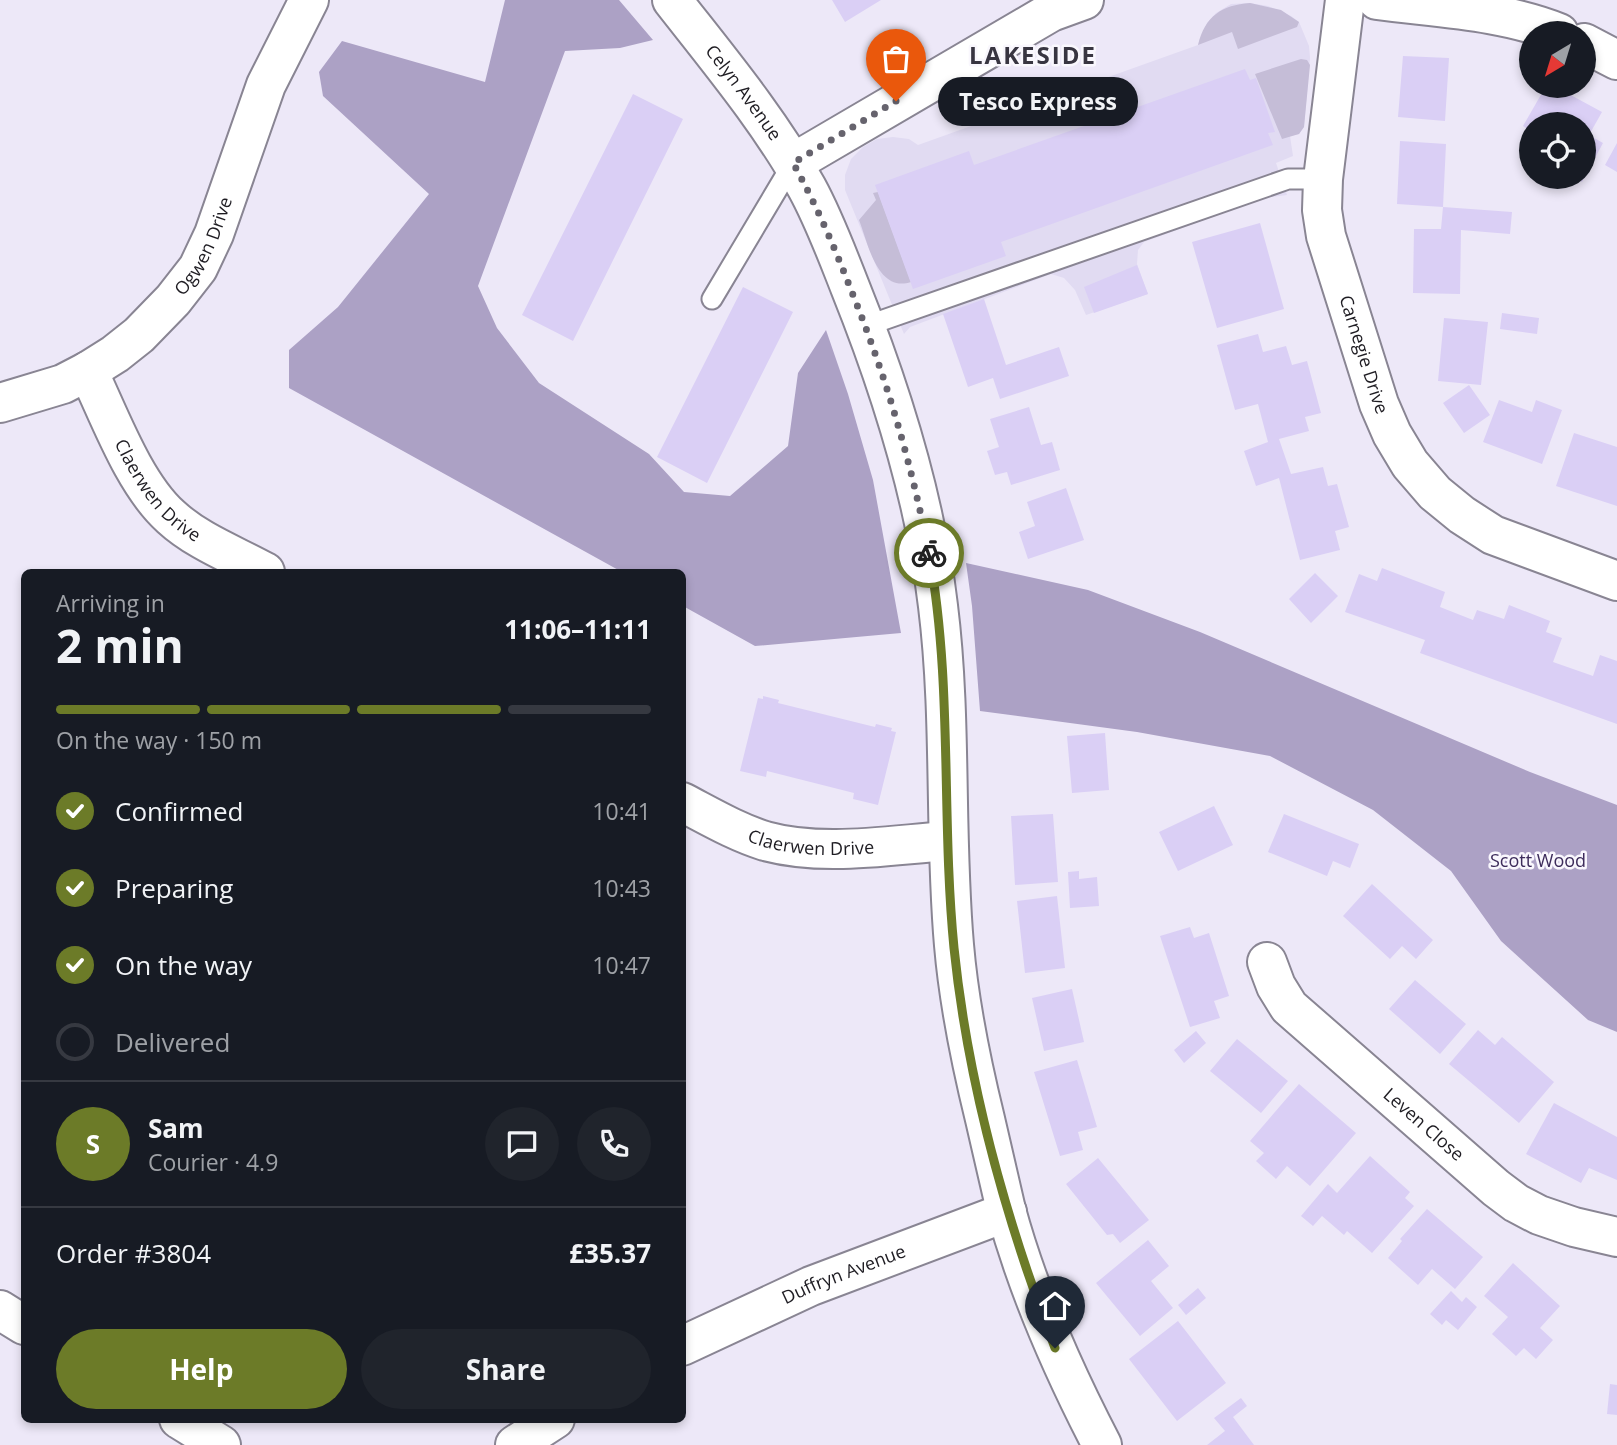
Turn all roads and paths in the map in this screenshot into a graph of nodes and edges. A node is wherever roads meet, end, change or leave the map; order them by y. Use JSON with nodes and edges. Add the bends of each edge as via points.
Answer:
{"nodes":[{"id":1,"x":309,"y":0,"type":"edge"},
{"id":2,"x":672,"y":0,"type":"edge"},
{"id":3,"x":1084,"y":0,"type":"edge"},
{"id":4,"x":1345,"y":0,"type":"edge"},
{"id":5,"x":1377,"y":0,"type":"edge"},
{"id":6,"x":1521,"y":21,"type":"edge"},
{"id":7,"x":1596,"y":49,"type":"edge"},
{"id":8,"x":1617,"y":60,"type":"edge"},
{"id":9,"x":793,"y":163,"type":"junction"},
{"id":10,"x":1323,"y":178,"type":"junction"},
{"id":11,"x":712,"y":299,"type":"dead end"},
{"id":12,"x":866,"y":326,"type":"junction"},
{"id":13,"x":88,"y":372,"type":"junction"},
{"id":14,"x":0,"y":403,"type":"edge"},
{"id":15,"x":250,"y":569,"type":"edge"},
{"id":16,"x":1617,"y":581,"type":"edge"},
{"id":17,"x":686,"y":804,"type":"edge"},
{"id":18,"x":948,"y":841,"type":"junction"},
{"id":19,"x":1267,"y":962,"type":"dead end"},
{"id":20,"x":1007,"y":1212,"type":"junction"},
{"id":21,"x":1617,"y":1237,"type":"edge"},
{"id":22,"x":0,"y":1310,"type":"edge"},
{"id":23,"x":21,"y":1323,"type":"edge"},
{"id":24,"x":686,"y":1344,"type":"edge"},
{"id":25,"x":185,"y":1423,"type":"edge"},
{"id":26,"x":549,"y":1423,"type":"edge"},
{"id":27,"x":220,"y":1445,"type":"edge"},
{"id":28,"x":515,"y":1445,"type":"edge"},
{"id":29,"x":1102,"y":1445,"type":"edge"}],
"edges":[{"from":1,"to":13,"type":"street","name":"Ogwen Drive","via":[[266,85],[198,268],[139,335]]},
{"from":2,"to":9,"type":"street","name":"Celyn Avenue"},
{"from":3,"to":9,"type":"street","via":[[1051,12]]},
{"from":4,"to":10,"type":"street","name":"Carnegie Drive"},
{"from":5,"to":6,"type":"street"},
{"from":7,"to":8,"type":"street"},
{"from":9,"to":11,"type":"lane"},
{"from":9,"to":12,"type":"street","name":"Celyn Avenue","via":[[821,216]]},
{"from":10,"to":12,"type":"lane","via":[[1288,179]]},
{"from":10,"to":16,"type":"street","name":"Carnegie Drive","via":[[1326,236],[1379,404],[1410,464],[1435,492],[1493,535]]},
{"from":12,"to":18,"type":"street","name":"Celyn Avenue","via":[[917,492],[938,603],[946,702]]},
{"from":13,"to":14,"type":"street","name":"Ogwen Drive"},
{"from":13,"to":15,"type":"street","name":"Claerwen Drive","via":[[156,502],[173,519]]},
{"from":17,"to":18,"type":"street","name":"Claerwen Drive","via":[[767,841],[805,847]]},
{"from":18,"to":20,"type":"street","name":"Celyn Avenue","via":[[961,1007]]},
{"from":19,"to":21,"type":"street","name":"Leven Close","via":[[1289,1007],[1496,1188],[1539,1215]]},
{"from":20,"to":24,"type":"street","name":"Duffryn Avenue","via":[[811,1286]]},
{"from":20,"to":29,"type":"street","name":"Celyn Avenue","via":[[1055,1348]]},
{"from":22,"to":23,"type":"street"},
{"from":25,"to":27,"type":"street"},
{"from":26,"to":28,"type":"street"}]}
